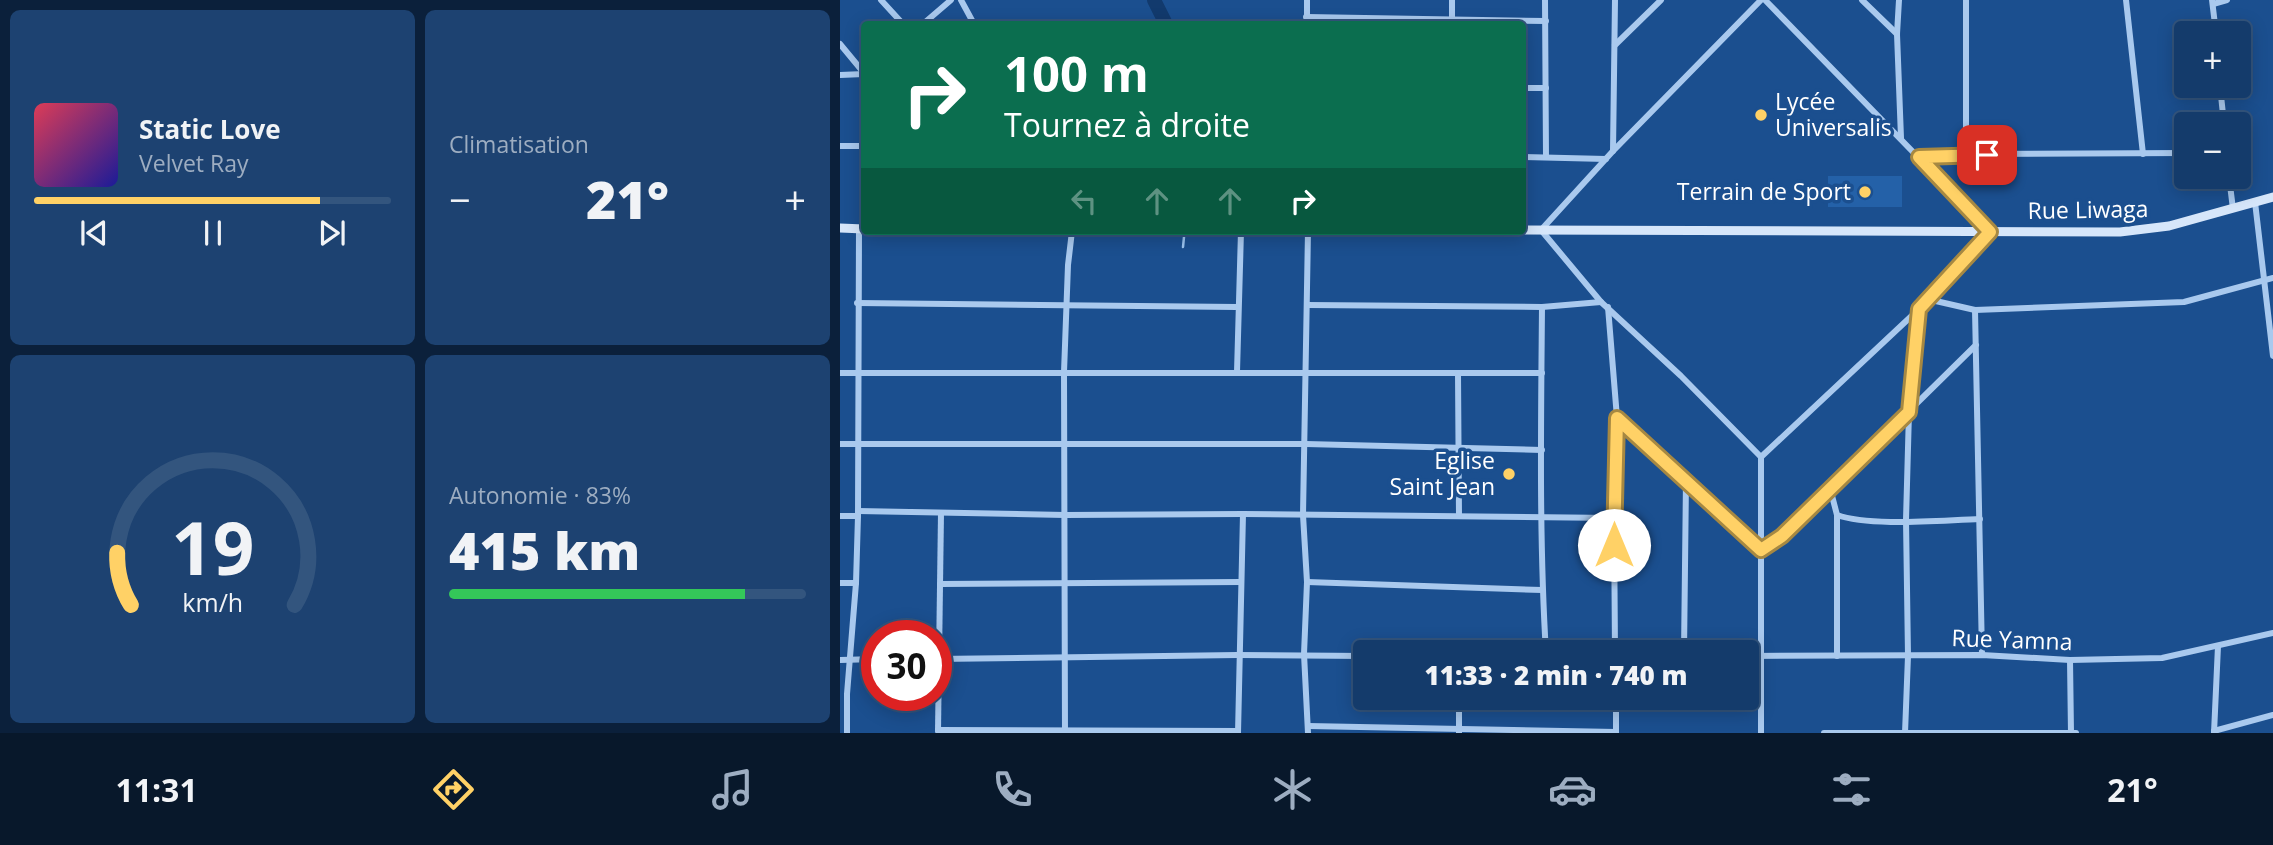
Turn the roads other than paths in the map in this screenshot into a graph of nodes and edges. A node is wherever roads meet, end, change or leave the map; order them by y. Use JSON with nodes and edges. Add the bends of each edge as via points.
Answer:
{"nodes":[{"id":1,"x":881,"y":0,"type":"edge"},
{"id":2,"x":951,"y":0,"type":"edge"},
{"id":3,"x":961,"y":0,"type":"edge"},
{"id":4,"x":1307,"y":0,"type":"edge"},
{"id":5,"x":1452,"y":0,"type":"edge"},
{"id":6,"x":1545,"y":0,"type":"edge"},
{"id":7,"x":1615,"y":0,"type":"edge"},
{"id":8,"x":1661,"y":0,"type":"edge"},
{"id":9,"x":1763,"y":0,"type":"edge"},
{"id":10,"x":1861,"y":0,"type":"edge"},
{"id":11,"x":1899,"y":0,"type":"edge"},
{"id":12,"x":1966,"y":0,"type":"edge"},
{"id":13,"x":2126,"y":0,"type":"edge"},
{"id":14,"x":2227,"y":0,"type":"edge"},
{"id":15,"x":2213,"y":2,"type":"edge"},
{"id":16,"x":900,"y":21,"type":"edge"},
{"id":17,"x":926,"y":21,"type":"edge"},
{"id":18,"x":972,"y":21,"type":"edge"},
{"id":19,"x":1306,"y":21,"type":"edge"},
{"id":20,"x":1452,"y":21,"type":"edge"},
{"id":21,"x":1526,"y":21,"type":"edge"},
{"id":22,"x":1546,"y":21,"type":"junction"},
{"id":23,"x":2215,"y":21,"type":"edge"},
{"id":24,"x":1897,"y":34,"type":"junction"},
{"id":25,"x":840,"y":44,"type":"edge"},
{"id":26,"x":1615,"y":44,"type":"junction"},
{"id":27,"x":861,"y":70,"type":"edge"},
{"id":28,"x":861,"y":74,"type":"edge"},
{"id":29,"x":840,"y":75,"type":"edge"},
{"id":30,"x":1526,"y":88,"type":"edge"},
{"id":31,"x":1546,"y":88,"type":"junction"},
{"id":32,"x":1901,"y":138,"type":"junction"},
{"id":33,"x":840,"y":146,"type":"edge"},
{"id":34,"x":861,"y":146,"type":"edge"},
{"id":35,"x":1613,"y":151,"type":"junction"},
{"id":36,"x":2174,"y":153,"type":"edge"},
{"id":37,"x":1966,"y":154,"type":"junction"},
{"id":38,"x":2143,"y":154,"type":"junction"},
{"id":39,"x":1526,"y":157,"type":"edge"},
{"id":40,"x":1919,"y":157,"type":"junction"},
{"id":41,"x":1546,"y":158,"type":"junction"},
{"id":42,"x":1606,"y":159,"type":"junction"},
{"id":43,"x":2232,"y":189,"type":"edge"},
{"id":44,"x":2273,"y":197,"type":"edge"},
{"id":45,"x":2255,"y":202,"type":"junction"},
{"id":46,"x":2234,"y":209,"type":"junction"},
{"id":47,"x":840,"y":228,"type":"edge"},
{"id":48,"x":861,"y":229,"type":"edge"},
{"id":49,"x":1526,"y":230,"type":"edge"},
{"id":50,"x":1541,"y":230,"type":"junction"},
{"id":51,"x":1990,"y":232,"type":"junction"},
{"id":52,"x":862,"y":235,"type":"edge"},
{"id":53,"x":1072,"y":235,"type":"edge"},
{"id":54,"x":1241,"y":235,"type":"edge"},
{"id":55,"x":1308,"y":235,"type":"edge"},
{"id":56,"x":2273,"y":278,"type":"edge"},
{"id":57,"x":2264,"y":281,"type":"junction"},
{"id":58,"x":1927,"y":299,"type":"junction"},
{"id":59,"x":1601,"y":302,"type":"junction"},
{"id":60,"x":857,"y":303,"type":"junction"},
{"id":61,"x":1067,"y":305,"type":"junction"},
{"id":62,"x":1307,"y":305,"type":"junction"},
{"id":63,"x":1237,"y":307,"type":"junction"},
{"id":64,"x":1542,"y":307,"type":"junction"},
{"id":65,"x":1608,"y":307,"type":"junction"},
{"id":66,"x":1919,"y":309,"type":"junction"},
{"id":67,"x":1975,"y":310,"type":"junction"},
{"id":68,"x":1976,"y":345,"type":"junction"},
{"id":69,"x":2273,"y":353,"type":"edge"},
{"id":70,"x":1065,"y":372,"type":"junction"},
{"id":71,"x":1237,"y":372,"type":"junction"},
{"id":72,"x":1307,"y":372,"type":"junction"},
{"id":73,"x":840,"y":373,"type":"edge"},
{"id":74,"x":858,"y":373,"type":"junction"},
{"id":75,"x":1458,"y":373,"type":"junction"},
{"id":76,"x":1542,"y":373,"type":"junction"},
{"id":77,"x":1909,"y":412,"type":"junction"},
{"id":78,"x":1617,"y":418,"type":"junction"},
{"id":79,"x":859,"y":443,"type":"junction"},
{"id":80,"x":1306,"y":443,"type":"junction"},
{"id":81,"x":840,"y":444,"type":"edge"},
{"id":82,"x":1064,"y":444,"type":"junction"},
{"id":83,"x":1458,"y":448,"type":"junction"},
{"id":84,"x":1542,"y":450,"type":"junction"},
{"id":85,"x":1761,"y":457,"type":"junction"},
{"id":86,"x":1686,"y":480,"type":"junction"},
{"id":87,"x":1830,"y":488,"type":"junction"},
{"id":88,"x":941,"y":513,"type":"junction"},
{"id":89,"x":858,"y":514,"type":"junction"},
{"id":90,"x":1243,"y":514,"type":"junction"},
{"id":91,"x":1065,"y":515,"type":"junction"},
{"id":92,"x":1303,"y":515,"type":"junction"},
{"id":93,"x":1837,"y":515,"type":"junction"},
{"id":94,"x":840,"y":516,"type":"edge"},
{"id":95,"x":1459,"y":516,"type":"junction"},
{"id":96,"x":1541,"y":517,"type":"junction"},
{"id":97,"x":1614,"y":518,"type":"junction"},
{"id":98,"x":1980,"y":519,"type":"junction"},
{"id":99,"x":1906,"y":520,"type":"junction"},
{"id":100,"x":1761,"y":550,"type":"junction"},
{"id":101,"x":1065,"y":582,"type":"junction"},
{"id":102,"x":1241,"y":582,"type":"junction"},
{"id":103,"x":1307,"y":582,"type":"junction"},
{"id":104,"x":840,"y":583,"type":"edge"},
{"id":105,"x":856,"y":583,"type":"junction"},
{"id":106,"x":940,"y":584,"type":"junction"},
{"id":107,"x":1542,"y":590,"type":"junction"},
{"id":108,"x":939,"y":620,"type":"edge"},
{"id":109,"x":2273,"y":633,"type":"edge"},
{"id":110,"x":1545,"y":640,"type":"edge"},
{"id":111,"x":1615,"y":640,"type":"edge"},
{"id":112,"x":1684,"y":640,"type":"edge"},
{"id":113,"x":2218,"y":646,"type":"junction"},
{"id":114,"x":1304,"y":654,"type":"junction"},
{"id":115,"x":1238,"y":655,"type":"junction"},
{"id":116,"x":1982,"y":655,"type":"junction"},
{"id":117,"x":1353,"y":656,"type":"edge"},
{"id":118,"x":1761,"y":656,"type":"junction"},
{"id":119,"x":1837,"y":656,"type":"junction"},
{"id":120,"x":1908,"y":656,"type":"junction"},
{"id":121,"x":1065,"y":657,"type":"junction"},
{"id":122,"x":851,"y":659,"type":"junction"},
{"id":123,"x":861,"y":659,"type":"edge"},
{"id":124,"x":952,"y":659,"type":"edge"},
{"id":125,"x":840,"y":660,"type":"edge"},
{"id":126,"x":2070,"y":660,"type":"junction"},
{"id":127,"x":1459,"y":710,"type":"edge"},
{"id":128,"x":1616,"y":710,"type":"edge"},
{"id":129,"x":938,"y":711,"type":"edge"},
{"id":130,"x":2273,"y":715,"type":"edge"},
{"id":131,"x":1308,"y":729,"type":"edge"},
{"id":132,"x":1380,"y":730,"type":"edge"},
{"id":133,"x":938,"y":731,"type":"edge"},
{"id":134,"x":1459,"y":731,"type":"edge"},
{"id":135,"x":1065,"y":732,"type":"edge"},
{"id":136,"x":1238,"y":732,"type":"edge"},
{"id":137,"x":2214,"y":732,"type":"edge"},
{"id":138,"x":847,"y":733,"type":"edge"},
{"id":139,"x":1616,"y":733,"type":"edge"},
{"id":140,"x":1761,"y":733,"type":"edge"},
{"id":141,"x":1824,"y":733,"type":"edge"},
{"id":142,"x":1839,"y":733,"type":"edge"},
{"id":143,"x":1905,"y":733,"type":"edge"},
{"id":144,"x":2072,"y":733,"type":"edge"}],
"edges":[{"from":1,"to":16,"type":"street"},
{"from":2,"to":17,"type":"street"},
{"from":3,"to":18,"type":"street"},
{"from":4,"to":19,"type":"street"},
{"from":5,"to":20,"type":"street"},
{"from":6,"to":22,"type":"street"},
{"from":7,"to":26,"type":"street"},
{"from":8,"to":26,"type":"street"},
{"from":9,"to":32,"type":"street"},
{"from":9,"to":35,"type":"street"},
{"from":10,"to":24,"type":"street"},
{"from":11,"to":24,"type":"street"},
{"from":12,"to":37,"type":"street"},
{"from":13,"to":38,"type":"street"},
{"from":14,"to":15,"type":"street"},
{"from":15,"to":23,"type":"street"},
{"from":21,"to":22,"type":"street"},
{"from":22,"to":31,"type":"street"},
{"from":24,"to":32,"type":"street"},
{"from":25,"to":27,"type":"street"},
{"from":26,"to":35,"type":"street"},
{"from":28,"to":29,"type":"street"},
{"from":30,"to":31,"type":"street"},
{"from":31,"to":41,"type":"street"},
{"from":32,"to":40,"type":"street"},
{"from":33,"to":34,"type":"street"},
{"from":35,"to":42,"type":"street"},
{"from":36,"to":38,"type":"street"},
{"from":37,"to":38,"type":"street"},
{"from":37,"to":40,"type":"street"},
{"from":39,"to":41,"type":"street"},
{"from":40,"to":51,"type":"street"},
{"from":41,"to":42,"type":"street"},
{"from":42,"to":50,"type":"street"},
{"from":43,"to":46,"type":"street"},
{"from":44,"to":45,"type":"main road","name":"Rue Liwaga"},
{"from":45,"to":46,"type":"main road","name":"Rue Liwaga"},
{"from":45,"to":57,"type":"street"},
{"from":46,"to":51,"type":"main road","name":"Rue Liwaga","via":[[2145,230]]},
{"from":47,"to":48,"type":"main road"},
{"from":49,"to":50,"type":"main road","name":"Rue Liwaga"},
{"from":50,"to":51,"type":"main road","name":"Rue Liwaga"},
{"from":50,"to":59,"type":"street"},
{"from":51,"to":58,"type":"street"},
{"from":52,"to":60,"type":"street"},
{"from":53,"to":61,"type":"street"},
{"from":54,"to":63,"type":"street"},
{"from":55,"to":62,"type":"street"},
{"from":56,"to":57,"type":"street"},
{"from":57,"to":67,"type":"street","via":[[2184,302]]},
{"from":57,"to":69,"type":"street"},
{"from":58,"to":66,"type":"street"},
{"from":58,"to":67,"type":"street"},
{"from":59,"to":64,"type":"street"},
{"from":59,"to":65,"type":"street"},
{"from":60,"to":61,"type":"street"},
{"from":60,"to":74,"type":"street"},
{"from":61,"to":63,"type":"street"},
{"from":61,"to":70,"type":"street"},
{"from":62,"to":64,"type":"street"},
{"from":62,"to":72,"type":"street"},
{"from":63,"to":71,"type":"street"},
{"from":64,"to":76,"type":"street"},
{"from":65,"to":78,"type":"street"},
{"from":65,"to":85,"type":"street"},
{"from":66,"to":77,"type":"street"},
{"from":66,"to":85,"type":"street"},
{"from":67,"to":68,"type":"street"},
{"from":68,"to":77,"type":"street"},
{"from":68,"to":98,"type":"street"},
{"from":70,"to":71,"type":"street"},
{"from":70,"to":74,"type":"street"},
{"from":70,"to":82,"type":"street"},
{"from":71,"to":72,"type":"street"},
{"from":72,"to":75,"type":"street"},
{"from":72,"to":80,"type":"street"},
{"from":73,"to":74,"type":"street"},
{"from":74,"to":79,"type":"street"},
{"from":75,"to":76,"type":"street"},
{"from":75,"to":83,"type":"street"},
{"from":76,"to":84,"type":"street"},
{"from":77,"to":87,"type":"street"},
{"from":77,"to":99,"type":"street"},
{"from":78,"to":86,"type":"street"},
{"from":78,"to":97,"type":"street"},
{"from":79,"to":81,"type":"street"},
{"from":79,"to":82,"type":"street"},
{"from":79,"to":89,"type":"street"},
{"from":80,"to":82,"type":"street"},
{"from":80,"to":83,"type":"street"},
{"from":80,"to":92,"type":"street"},
{"from":82,"to":91,"type":"street"},
{"from":83,"to":84,"type":"street"},
{"from":83,"to":95,"type":"street"},
{"from":84,"to":96,"type":"street"},
{"from":85,"to":100,"type":"street"},
{"from":86,"to":100,"type":"street"},
{"from":86,"to":112,"type":"street"},
{"from":87,"to":93,"type":"street"},
{"from":87,"to":100,"type":"street","via":[[1782,536]]},
{"from":88,"to":89,"type":"street"},
{"from":88,"to":91,"type":"street"},
{"from":88,"to":106,"type":"street"},
{"from":89,"to":94,"type":"street"},
{"from":89,"to":105,"type":"street"},
{"from":90,"to":91,"type":"street"},
{"from":90,"to":92,"type":"street"},
{"from":90,"to":102,"type":"street"},
{"from":91,"to":101,"type":"street"},
{"from":92,"to":95,"type":"street"},
{"from":92,"to":103,"type":"street"},
{"from":93,"to":99,"type":"street","via":[[1856,520]]},
{"from":93,"to":119,"type":"street"},
{"from":95,"to":96,"type":"street"},
{"from":96,"to":97,"type":"street"},
{"from":96,"to":107,"type":"street"},
{"from":97,"to":111,"type":"street"},
{"from":98,"to":99,"type":"street"},
{"from":98,"to":116,"type":"street"},
{"from":99,"to":120,"type":"street"},
{"from":100,"to":118,"type":"street"},
{"from":101,"to":102,"type":"street"},
{"from":101,"to":106,"type":"street"},
{"from":101,"to":121,"type":"street"},
{"from":102,"to":115,"type":"street"},
{"from":103,"to":107,"type":"street"},
{"from":103,"to":114,"type":"street"},
{"from":104,"to":105,"type":"street"},
{"from":105,"to":122,"type":"street"},
{"from":106,"to":108,"type":"street"},
{"from":107,"to":110,"type":"street"},
{"from":109,"to":113,"type":"street","name":"Rue Yamna"},
{"from":113,"to":126,"type":"street","name":"Rue Yamna","via":[[2162,658]]},
{"from":113,"to":137,"type":"street"},
{"from":114,"to":115,"type":"street"},
{"from":114,"to":117,"type":"street"},
{"from":114,"to":131,"type":"street"},
{"from":115,"to":121,"type":"street"},
{"from":115,"to":136,"type":"street"},
{"from":116,"to":120,"type":"street","name":"Rue Yamna"},
{"from":116,"to":126,"type":"street","name":"Rue Yamna"},
{"from":118,"to":119,"type":"street","name":"Rue Yamna"},
{"from":118,"to":140,"type":"street"},
{"from":119,"to":120,"type":"street","name":"Rue Yamna"},
{"from":120,"to":143,"type":"street"},
{"from":121,"to":124,"type":"street"},
{"from":121,"to":135,"type":"street"},
{"from":122,"to":123,"type":"street"},
{"from":122,"to":125,"type":"street"},
{"from":122,"to":138,"type":"street"},
{"from":126,"to":144,"type":"street"},
{"from":127,"to":134,"type":"street"},
{"from":128,"to":139,"type":"street"},
{"from":129,"to":133,"type":"street"},
{"from":130,"to":137,"type":"street"},
{"from":131,"to":132,"type":"street"},
{"from":132,"to":134,"type":"street"},
{"from":133,"to":135,"type":"street"},
{"from":134,"to":139,"type":"street"},
{"from":135,"to":136,"type":"street"},
{"from":141,"to":142,"type":"street"},
{"from":142,"to":143,"type":"street"},
{"from":143,"to":144,"type":"street"}]}
